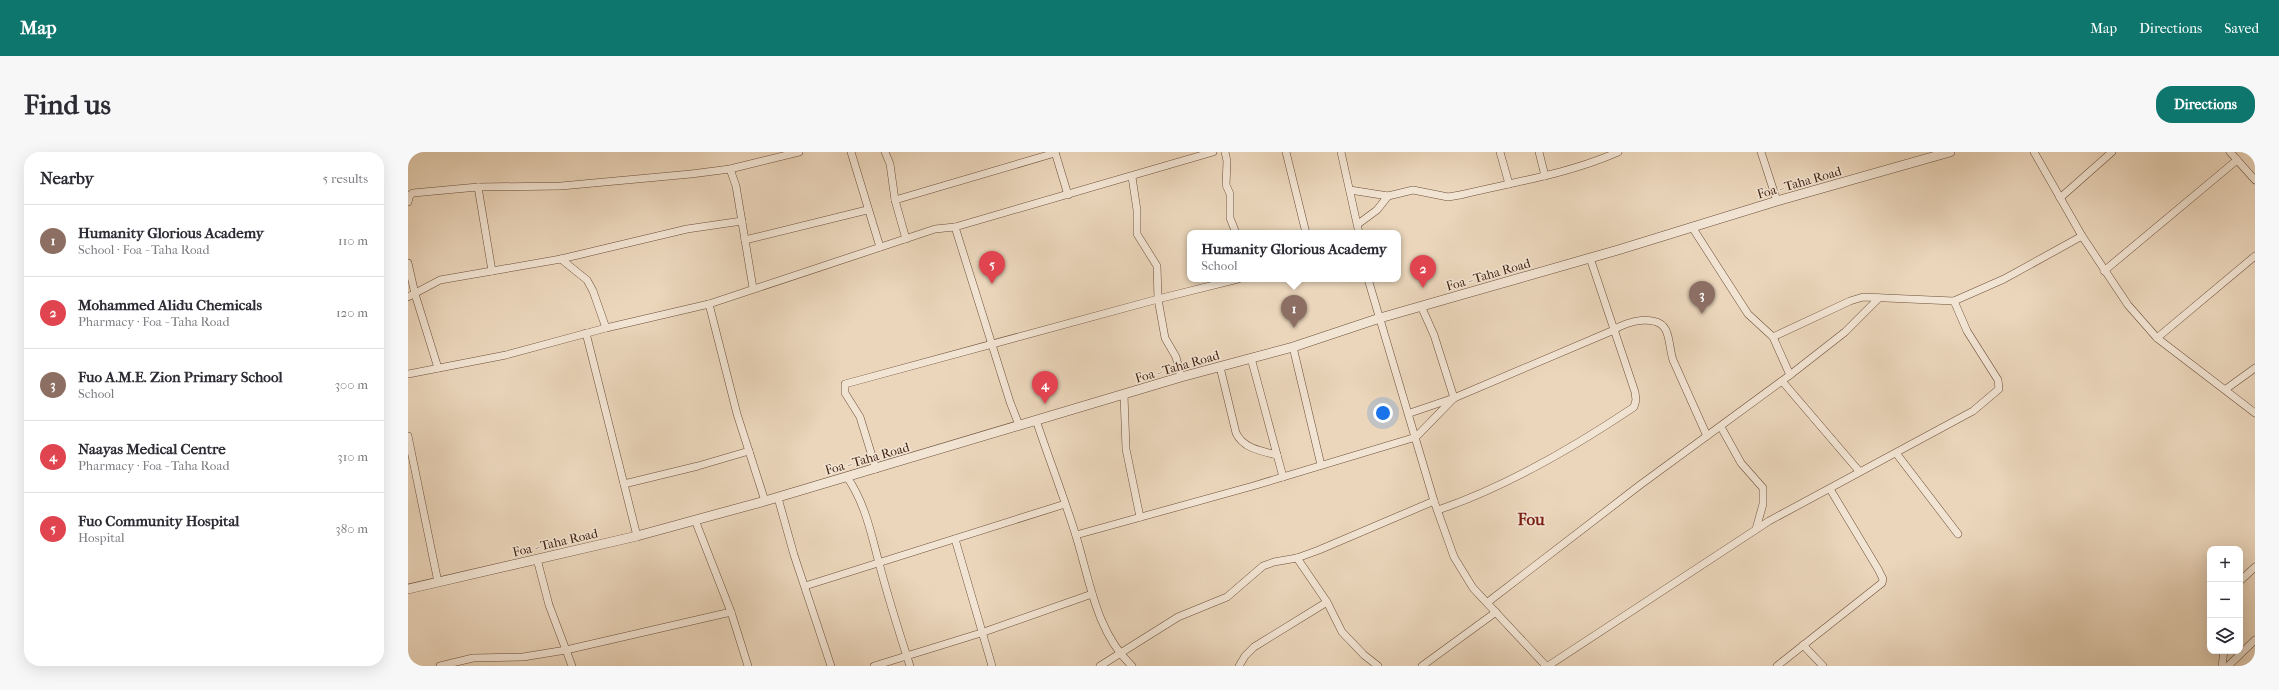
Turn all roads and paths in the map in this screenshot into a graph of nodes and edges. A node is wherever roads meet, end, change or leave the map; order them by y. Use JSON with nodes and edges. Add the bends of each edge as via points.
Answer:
{"nodes":[{"id":1,"x":799,"y":152,"type":"edge"},
{"id":2,"x":851,"y":152,"type":"edge"},
{"id":3,"x":885,"y":152,"type":"edge"},
{"id":4,"x":1212,"y":152,"type":"edge"},
{"id":5,"x":1225,"y":152,"type":"edge"},
{"id":6,"x":1286,"y":152,"type":"edge"},
{"id":7,"x":1341,"y":152,"type":"edge"},
{"id":8,"x":1500,"y":152,"type":"edge"},
{"id":9,"x":1539,"y":152,"type":"edge"},
{"id":10,"x":1618,"y":152,"type":"edge"},
{"id":11,"x":1761,"y":152,"type":"edge"},
{"id":12,"x":1950,"y":152,"type":"edge"},
{"id":13,"x":2034,"y":152,"type":"edge"},
{"id":14,"x":2112,"y":152,"type":"edge"},
{"id":15,"x":2230,"y":152,"type":"edge"},
{"id":16,"x":1055,"y":153,"type":"edge"},
{"id":17,"x":1940,"y":154,"type":"edge"},
{"id":18,"x":2237,"y":160,"type":"junction"},
{"id":19,"x":730,"y":169,"type":"junction"},
{"id":20,"x":1545,"y":176,"type":"junction"},
{"id":21,"x":1132,"y":177,"type":"junction"},
{"id":22,"x":2255,"y":180,"type":"edge"},
{"id":23,"x":1509,"y":184,"type":"junction"},
{"id":24,"x":478,"y":187,"type":"junction"},
{"id":25,"x":1350,"y":190,"type":"junction"},
{"id":26,"x":1068,"y":195,"type":"junction"},
{"id":27,"x":1388,"y":196,"type":"junction"},
{"id":28,"x":2060,"y":198,"type":"junction"},
{"id":29,"x":895,"y":200,"type":"junction"},
{"id":30,"x":408,"y":202,"type":"edge"},
{"id":31,"x":1777,"y":202,"type":"junction"},
{"id":32,"x":867,"y":210,"type":"junction"},
{"id":33,"x":742,"y":221,"type":"junction"},
{"id":34,"x":1358,"y":224,"type":"junction"},
{"id":35,"x":955,"y":227,"type":"junction"},
{"id":36,"x":1692,"y":227,"type":"junction"},
{"id":37,"x":1235,"y":230,"type":"edge"},
{"id":38,"x":1305,"y":230,"type":"edge"},
{"id":39,"x":1359,"y":230,"type":"edge"},
{"id":40,"x":2082,"y":236,"type":"junction"},
{"id":41,"x":906,"y":239,"type":"junction"},
{"id":42,"x":745,"y":240,"type":"junction"},
{"id":43,"x":880,"y":247,"type":"junction"},
{"id":44,"x":2255,"y":256,"type":"edge"},
{"id":45,"x":1590,"y":258,"type":"junction"},
{"id":46,"x":561,"y":260,"type":"junction"},
{"id":47,"x":408,"y":263,"type":"edge"},
{"id":48,"x":492,"y":271,"type":"junction"},
{"id":49,"x":2104,"y":271,"type":"junction"},
{"id":50,"x":1226,"y":282,"type":"edge"},
{"id":51,"x":1369,"y":282,"type":"edge"},
{"id":52,"x":752,"y":288,"type":"junction"},
{"id":53,"x":412,"y":296,"type":"edge"},
{"id":54,"x":1879,"y":298,"type":"junction"},
{"id":55,"x":1158,"y":299,"type":"junction"},
{"id":56,"x":1954,"y":301,"type":"junction"},
{"id":57,"x":709,"y":304,"type":"junction"},
{"id":58,"x":1421,"y":306,"type":"junction"},
{"id":59,"x":1380,"y":318,"type":"junction"},
{"id":60,"x":606,"y":328,"type":"junction"},
{"id":61,"x":1614,"y":330,"type":"junction"},
{"id":62,"x":586,"y":334,"type":"junction"},
{"id":63,"x":1773,"y":337,"type":"junction"},
{"id":64,"x":2157,"y":338,"type":"junction"},
{"id":65,"x":992,"y":343,"type":"junction"},
{"id":66,"x":1293,"y":347,"type":"junction"},
{"id":67,"x":1251,"y":358,"type":"junction"},
{"id":68,"x":1220,"y":367,"type":"junction"},
{"id":69,"x":438,"y":368,"type":"junction"},
{"id":70,"x":2255,"y":368,"type":"edge"},
{"id":71,"x":408,"y":374,"type":"edge"},
{"id":72,"x":1790,"y":375,"type":"junction"},
{"id":73,"x":1181,"y":377,"type":"junction"},
{"id":74,"x":1782,"y":381,"type":"junction"},
{"id":75,"x":2226,"y":389,"type":"junction"},
{"id":76,"x":1124,"y":395,"type":"junction"},
{"id":77,"x":1454,"y":398,"type":"junction"},
{"id":78,"x":1410,"y":413,"type":"junction"},
{"id":79,"x":2255,"y":413,"type":"edge"},
{"id":80,"x":1036,"y":420,"type":"junction"},
{"id":81,"x":1020,"y":425,"type":"junction"},
{"id":82,"x":1721,"y":427,"type":"junction"},
{"id":83,"x":408,"y":436,"type":"edge"},
{"id":84,"x":1707,"y":436,"type":"junction"},
{"id":85,"x":1416,"y":437,"type":"junction"},
{"id":86,"x":749,"y":451,"type":"junction"},
{"id":87,"x":1896,"y":453,"type":"junction"},
{"id":88,"x":1277,"y":454,"type":"junction"},
{"id":89,"x":1320,"y":465,"type":"junction"},
{"id":90,"x":876,"y":469,"type":"junction"},
{"id":91,"x":1859,"y":471,"type":"junction"},
{"id":92,"x":847,"y":477,"type":"junction"},
{"id":93,"x":1283,"y":477,"type":"junction"},
{"id":94,"x":624,"y":484,"type":"junction"},
{"id":95,"x":1830,"y":489,"type":"junction"},
{"id":96,"x":778,"y":498,"type":"junction"},
{"id":97,"x":765,"y":501,"type":"junction"},
{"id":98,"x":1434,"y":501,"type":"junction"},
{"id":99,"x":1065,"y":504,"type":"junction"},
{"id":100,"x":1438,"y":510,"type":"junction"},
{"id":101,"x":1140,"y":517,"type":"junction"},
{"id":102,"x":695,"y":520,"type":"junction"},
{"id":103,"x":1756,"y":529,"type":"junction"},
{"id":104,"x":1958,"y":534,"type":"dead end"},
{"id":105,"x":1076,"y":535,"type":"junction"},
{"id":106,"x":637,"y":536,"type":"junction"},
{"id":107,"x":955,"y":539,"type":"junction"},
{"id":108,"x":1297,"y":558,"type":"junction"},
{"id":109,"x":537,"y":560,"type":"junction"},
{"id":110,"x":879,"y":563,"type":"junction"},
{"id":111,"x":2255,"y":567,"type":"edge"},
{"id":112,"x":2243,"y":578,"type":"edge"},
{"id":113,"x":438,"y":582,"type":"junction"},
{"id":114,"x":805,"y":586,"type":"junction"},
{"id":115,"x":408,"y":588,"type":"edge"},
{"id":116,"x":1092,"y":594,"type":"junction"},
{"id":117,"x":1327,"y":602,"type":"junction"},
{"id":118,"x":1488,"y":602,"type":"junction"},
{"id":119,"x":731,"y":612,"type":"junction"},
{"id":120,"x":1496,"y":612,"type":"junction"},
{"id":121,"x":981,"y":633,"type":"junction"},
{"id":122,"x":2255,"y":640,"type":"edge"},
{"id":123,"x":1803,"y":645,"type":"junction"},
{"id":124,"x":566,"y":650,"type":"junction"},
{"id":125,"x":1120,"y":652,"type":"junction"},
{"id":126,"x":2224,"y":654,"type":"edge"},
{"id":127,"x":907,"y":656,"type":"junction"},
{"id":128,"x":1427,"y":665,"type":"edge"},
{"id":129,"x":440,"y":666,"type":"edge"},
{"id":130,"x":572,"y":666,"type":"edge"},
{"id":131,"x":748,"y":666,"type":"edge"},
{"id":132,"x":831,"y":666,"type":"edge"},
{"id":133,"x":874,"y":666,"type":"edge"},
{"id":134,"x":910,"y":666,"type":"edge"},
{"id":135,"x":992,"y":666,"type":"edge"},
{"id":136,"x":1100,"y":666,"type":"edge"},
{"id":137,"x":1132,"y":666,"type":"edge"},
{"id":138,"x":1239,"y":666,"type":"edge"},
{"id":139,"x":1378,"y":666,"type":"edge"},
{"id":140,"x":1547,"y":666,"type":"edge"},
{"id":141,"x":1777,"y":666,"type":"edge"},
{"id":142,"x":1823,"y":666,"type":"edge"},
{"id":143,"x":2222,"y":666,"type":"edge"},
{"id":144,"x":2228,"y":666,"type":"edge"}],
"edges":[{"from":1,"to":19,"type":"street"},
{"from":2,"to":32,"type":"street"},
{"from":3,"to":29,"type":"street","via":[[890,164]]},
{"from":4,"to":21,"type":"street"},
{"from":5,"to":37,"type":"street","via":[[1230,218]]},
{"from":6,"to":38,"type":"street"},
{"from":7,"to":25,"type":"street"},
{"from":8,"to":23,"type":"street"},
{"from":9,"to":20,"type":"street"},
{"from":10,"to":20,"type":"street","via":[[1596,162]]},
{"from":11,"to":31,"type":"street"},
{"from":12,"to":17,"type":"street","name":"Foa - Taha Road"},
{"from":13,"to":28,"type":"street"},
{"from":14,"to":28,"type":"street"},
{"from":15,"to":18,"type":"street"},
{"from":16,"to":26,"type":"street"},
{"from":16,"to":29,"type":"street"},
{"from":17,"to":31,"type":"street","name":"Foa - Taha Road"},
{"from":18,"to":22,"type":"street"},
{"from":18,"to":49,"type":"street"},
{"from":19,"to":24,"type":"street","via":[[561,186]]},
{"from":19,"to":33,"type":"street","via":[[736,186]]},
{"from":20,"to":23,"type":"street"},
{"from":21,"to":26,"type":"street"},
{"from":21,"to":55,"type":"street","via":[[1137,210],[1137,234],[1157,266]]},
{"from":23,"to":27,"type":"street","via":[[1448,197],[1413,190]]},
{"from":24,"to":30,"type":"street","via":[[413,193]]},
{"from":24,"to":48,"type":"street"},
{"from":25,"to":27,"type":"street"},
{"from":25,"to":34,"type":"street"},
{"from":26,"to":35,"type":"street"},
{"from":27,"to":34,"type":"street","via":[[1377,210]]},
{"from":28,"to":40,"type":"street"},
{"from":29,"to":41,"type":"street"},
{"from":31,"to":36,"type":"street","name":"Foa - Taha Road"},
{"from":32,"to":42,"type":"street"},
{"from":32,"to":43,"type":"street"},
{"from":33,"to":42,"type":"street"},
{"from":33,"to":46,"type":"street","via":[[687,230]]},
{"from":34,"to":39,"type":"street"},
{"from":35,"to":41,"type":"street","via":[[935,229]]},
{"from":35,"to":65,"type":"street"},
{"from":36,"to":45,"type":"street","name":"Foa - Taha Road"},
{"from":36,"to":63,"type":"street","via":[[1748,314]]},
{"from":40,"to":49,"type":"street"},
{"from":40,"to":56,"type":"street","via":[[2004,279]]},
{"from":41,"to":43,"type":"street"},
{"from":42,"to":52,"type":"street"},
{"from":43,"to":52,"type":"street"},
{"from":44,"to":64,"type":"street"},
{"from":45,"to":58,"type":"street","name":"Foa - Taha Road"},
{"from":45,"to":61,"type":"street"},
{"from":46,"to":48,"type":"street"},
{"from":46,"to":60,"type":"street","via":[[587,280]]},
{"from":47,"to":53,"type":"street"},
{"from":48,"to":53,"type":"street","via":[[440,280]]},
{"from":49,"to":64,"type":"street","via":[[2128,305]]},
{"from":50,"to":55,"type":"street"},
{"from":51,"to":59,"type":"street"},
{"from":52,"to":57,"type":"street"},
{"from":53,"to":69,"type":"street"},
{"from":54,"to":56,"type":"street"},
{"from":54,"to":63,"type":"street","via":[[1863,297],[1850,301]]},
{"from":54,"to":72,"type":"street","via":[[1845,332]]},
{"from":55,"to":65,"type":"street"},
{"from":55,"to":73,"type":"street","via":[[1165,338],[1176,357]]},
{"from":56,"to":87,"type":"street","via":[[1966,331],[1998,380],[1999,389],[1973,411]]},
{"from":57,"to":60,"type":"street"},
{"from":57,"to":86,"type":"street"},
{"from":58,"to":59,"type":"street","name":"Foa - Taha Road"},
{"from":58,"to":77,"type":"street","via":[[1434,335]]},
{"from":59,"to":66,"type":"street","name":"Foa - Taha Road"},
{"from":59,"to":78,"type":"street"},
{"from":60,"to":62,"type":"street"},
{"from":61,"to":77,"type":"street"},
{"from":61,"to":84,"type":"street","via":[[1630,321],[1652,321],[1664,327],[1668,348]]},
{"from":61,"to":100,"type":"street","via":[[1636,392],[1634,407],[1506,483]]},
{"from":62,"to":69,"type":"street","via":[[506,355]]},
{"from":62,"to":94,"type":"street"},
{"from":63,"to":72,"type":"street"},
{"from":64,"to":75,"type":"street"},
{"from":65,"to":81,"type":"street","via":[[1010,402]]},
{"from":65,"to":90,"type":"street","via":[[845,384],[845,393],[860,417]]},
{"from":66,"to":67,"type":"street","name":"Foa - Taha Road"},
{"from":66,"to":89,"type":"street"},
{"from":67,"to":68,"type":"street","name":"Foa - Taha Road"},
{"from":67,"to":88,"type":"street"},
{"from":68,"to":73,"type":"street","name":"Foa - Taha Road"},
{"from":68,"to":88,"type":"street","via":[[1240,442],[1258,451]]},
{"from":69,"to":71,"type":"street"},
{"from":70,"to":75,"type":"street"},
{"from":72,"to":74,"type":"street"},
{"from":73,"to":76,"type":"street","name":"Foa - Taha Road"},
{"from":74,"to":82,"type":"street"},
{"from":74,"to":91,"type":"street"},
{"from":75,"to":79,"type":"street"},
{"from":76,"to":80,"type":"street","name":"Foa - Taha Road"},
{"from":76,"to":101,"type":"street","via":[[1126,449]]},
{"from":77,"to":78,"type":"street"},
{"from":77,"to":85,"type":"street"},
{"from":78,"to":85,"type":"street"},
{"from":80,"to":81,"type":"street","name":"Foa - Taha Road"},
{"from":80,"to":99,"type":"street"},
{"from":81,"to":90,"type":"street","name":"Foa - Taha Road"},
{"from":82,"to":84,"type":"street"},
{"from":82,"to":103,"type":"street","via":[[1741,463],[1763,488],[1763,504]]},
{"from":83,"to":113,"type":"street"},
{"from":84,"to":118,"type":"street","via":[[1590,522]]},
{"from":85,"to":89,"type":"street"},
{"from":85,"to":98,"type":"street"},
{"from":86,"to":94,"type":"street"},
{"from":86,"to":97,"type":"street"},
{"from":87,"to":91,"type":"street"},
{"from":87,"to":104,"type":"street"},
{"from":88,"to":93,"type":"street"},
{"from":89,"to":93,"type":"street"},
{"from":90,"to":92,"type":"street","name":"Foa - Taha Road"},
{"from":91,"to":95,"type":"street"},
{"from":92,"to":96,"type":"street","name":"Foa - Taha Road"},
{"from":92,"to":110,"type":"street","via":[[858,492],[872,531]]},
{"from":93,"to":101,"type":"street"},
{"from":94,"to":106,"type":"street"},
{"from":95,"to":103,"type":"street"},
{"from":95,"to":123,"type":"street","via":[[1883,579],[1872,592]]},
{"from":96,"to":97,"type":"street","name":"Foa - Taha Road"},
{"from":96,"to":114,"type":"street"},
{"from":97,"to":102,"type":"street","name":"Foa - Taha Road"},
{"from":98,"to":100,"type":"street"},
{"from":98,"to":108,"type":"street","via":[[1336,544]]},
{"from":99,"to":105,"type":"street"},
{"from":99,"to":107,"type":"street"},
{"from":100,"to":118,"type":"street","via":[[1461,571],[1473,588]]},
{"from":101,"to":105,"type":"street"},
{"from":102,"to":106,"type":"street","name":"Foa - Taha Road"},
{"from":102,"to":119,"type":"street"},
{"from":103,"to":140,"type":"street"},
{"from":105,"to":116,"type":"street"},
{"from":106,"to":109,"type":"street","name":"Foa - Taha Road"},
{"from":107,"to":110,"type":"street"},
{"from":107,"to":121,"type":"street"},
{"from":108,"to":117,"type":"street"},
{"from":108,"to":125,"type":"street","via":[[1263,566],[1227,597],[1178,617]]},
{"from":109,"to":113,"type":"street","name":"Foa - Taha Road"},
{"from":109,"to":124,"type":"street","via":[[549,605]]},
{"from":110,"to":114,"type":"street"},
{"from":110,"to":127,"type":"street"},
{"from":111,"to":112,"type":"street"},
{"from":113,"to":115,"type":"street","name":"Foa - Taha Road"},
{"from":114,"to":132,"type":"street"},
{"from":116,"to":121,"type":"street"},
{"from":116,"to":125,"type":"street","via":[[1104,627]]},
{"from":117,"to":138,"type":"street","via":[[1264,640],[1245,656]]},
{"from":117,"to":139,"type":"street","via":[[1342,632]]},
{"from":118,"to":120,"type":"street"},
{"from":119,"to":124,"type":"street"},
{"from":119,"to":131,"type":"street"},
{"from":120,"to":128,"type":"street"},
{"from":120,"to":140,"type":"street"},
{"from":121,"to":127,"type":"street"},
{"from":121,"to":135,"type":"street"},
{"from":122,"to":144,"type":"street"},
{"from":123,"to":141,"type":"street"},
{"from":123,"to":142,"type":"street"},
{"from":124,"to":129,"type":"street","via":[[523,657],[473,658]]},
{"from":124,"to":130,"type":"street"},
{"from":125,"to":136,"type":"street"},
{"from":125,"to":137,"type":"street"},
{"from":126,"to":143,"type":"street"},
{"from":127,"to":133,"type":"street"},
{"from":127,"to":134,"type":"street"}]}
